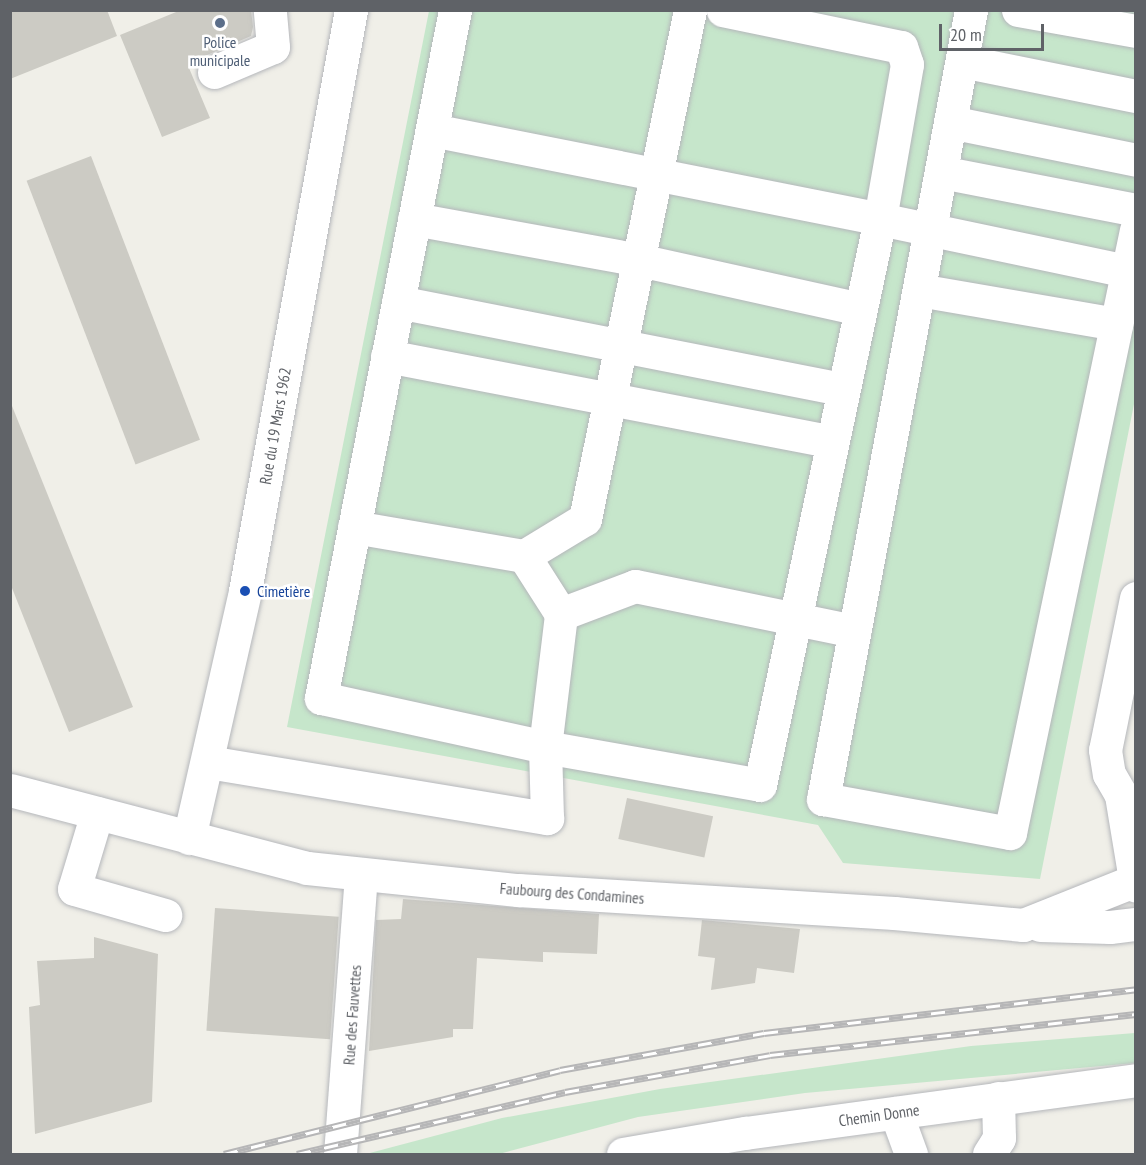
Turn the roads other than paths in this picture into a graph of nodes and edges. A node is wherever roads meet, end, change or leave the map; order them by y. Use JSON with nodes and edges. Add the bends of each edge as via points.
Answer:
{"nodes":[{"id":1,"x":270,"y":10,"type":"edge"},
{"id":2,"x":351,"y":10,"type":"edge"},
{"id":3,"x":455,"y":10,"type":"edge"},
{"id":4,"x":690,"y":10,"type":"edge"},
{"id":5,"x":723,"y":10,"type":"edge"},
{"id":6,"x":971,"y":10,"type":"edge"},
{"id":7,"x":1018,"y":10,"type":"edge"},
{"id":8,"x":1136,"y":32,"type":"edge"},
{"id":9,"x":962,"y":61,"type":"junction"},
{"id":10,"x":214,"y":72,"type":"dead end"},
{"id":11,"x":1136,"y":96,"type":"edge"},
{"id":12,"x":950,"y":122,"type":"junction"},
{"id":13,"x":432,"y":130,"type":"junction"},
{"id":14,"x":1136,"y":160,"type":"edge"},
{"id":15,"x":941,"y":172,"type":"junction"},
{"id":16,"x":657,"y":175,"type":"junction"},
{"id":17,"x":1136,"y":210,"type":"edge"},
{"id":18,"x":414,"y":219,"type":"junction"},
{"id":19,"x":880,"y":219,"type":"junction"},
{"id":20,"x":1136,"y":230,"type":"edge"},
{"id":21,"x":930,"y":231,"type":"junction"},
{"id":22,"x":639,"y":260,"type":"junction"},
{"id":23,"x":1127,"y":271,"type":"junction"},
{"id":24,"x":919,"y":290,"type":"junction"},
{"id":25,"x":398,"y":302,"type":"junction"},
{"id":26,"x":860,"y":309,"type":"junction"},
{"id":27,"x":1116,"y":324,"type":"junction"},
{"id":28,"x":622,"y":347,"type":"junction"},
{"id":29,"x":387,"y":356,"type":"junction"},
{"id":30,"x":843,"y":389,"type":"junction"},
{"id":31,"x":612,"y":398,"type":"junction"},
{"id":32,"x":832,"y":442,"type":"junction"},
{"id":33,"x":354,"y":527,"type":"junction"},
{"id":34,"x":524,"y":556,"type":"junction"},
{"id":35,"x":1136,"y":598,"type":"edge"},
{"id":36,"x":561,"y":614,"type":"junction"},
{"id":37,"x":795,"y":617,"type":"junction"},
{"id":38,"x":854,"y":631,"type":"junction"},
{"id":39,"x":545,"y":747,"type":"junction"},
{"id":40,"x":208,"y":762,"type":"junction"},
{"id":41,"x":10,"y":790,"type":"edge"},
{"id":42,"x":1129,"y":799,"type":"edge"},
{"id":43,"x":96,"y":813,"type":"junction"},
{"id":44,"x":189,"y":838,"type":"junction"},
{"id":45,"x":361,"y":875,"type":"junction"},
{"id":46,"x":1135,"y":882,"type":"edge"},
{"id":47,"x":165,"y":915,"type":"dead end"},
{"id":48,"x":1136,"y":924,"type":"edge"},
{"id":49,"x":1023,"y":925,"type":"junction"},
{"id":50,"x":1136,"y":1080,"type":"edge"},
{"id":51,"x":998,"y":1098,"type":"junction"},
{"id":52,"x":896,"y":1113,"type":"junction"},
{"id":53,"x":340,"y":1155,"type":"edge"},
{"id":54,"x":622,"y":1155,"type":"edge"},
{"id":55,"x":911,"y":1155,"type":"edge"},
{"id":56,"x":988,"y":1155,"type":"edge"}],
"edges":[{"from":1,"to":10,"type":"street","via":[[273,47]]},
{"from":2,"to":40,"type":"street","name":"Rue du 19 Mars 1962","via":[[245,591]]},
{"from":3,"to":13,"type":"street"},
{"from":4,"to":16,"type":"street"},
{"from":5,"to":19,"type":"street","via":[[901,47],[906,64]]},
{"from":6,"to":9,"type":"street"},
{"from":7,"to":8,"type":"street"},
{"from":9,"to":11,"type":"street"},
{"from":9,"to":12,"type":"street"},
{"from":12,"to":14,"type":"street"},
{"from":12,"to":15,"type":"street"},
{"from":13,"to":16,"type":"street"},
{"from":13,"to":18,"type":"street"},
{"from":15,"to":17,"type":"street"},
{"from":15,"to":21,"type":"street"},
{"from":16,"to":19,"type":"street"},
{"from":16,"to":22,"type":"street"},
{"from":18,"to":22,"type":"street"},
{"from":18,"to":25,"type":"street"},
{"from":19,"to":21,"type":"street"},
{"from":19,"to":26,"type":"street"},
{"from":20,"to":23,"type":"street"},
{"from":21,"to":23,"type":"street"},
{"from":21,"to":24,"type":"street"},
{"from":22,"to":26,"type":"street"},
{"from":22,"to":28,"type":"street"},
{"from":23,"to":27,"type":"street"},
{"from":24,"to":27,"type":"street"},
{"from":24,"to":38,"type":"street"},
{"from":25,"to":28,"type":"street"},
{"from":25,"to":29,"type":"street"},
{"from":26,"to":30,"type":"street"},
{"from":27,"to":38,"type":"street","via":[[1010,833],[823,799]]},
{"from":28,"to":30,"type":"street"},
{"from":28,"to":31,"type":"street"},
{"from":29,"to":31,"type":"street"},
{"from":29,"to":33,"type":"street"},
{"from":30,"to":32,"type":"street"},
{"from":31,"to":32,"type":"street"},
{"from":31,"to":34,"type":"street","via":[[585,519]]},
{"from":32,"to":37,"type":"street"},
{"from":33,"to":34,"type":"street"},
{"from":33,"to":39,"type":"street","via":[[321,698]]},
{"from":34,"to":36,"type":"street"},
{"from":35,"to":42,"type":"street","via":[[1105,750],[1109,774]]},
{"from":36,"to":37,"type":"street","via":[[635,586]]},
{"from":36,"to":39,"type":"street"},
{"from":37,"to":38,"type":"street"},
{"from":37,"to":39,"type":"street","via":[[760,785]]},
{"from":39,"to":40,"type":"street","via":[[547,818]]},
{"from":40,"to":44,"type":"street","name":"Rue du 19 Mars 1962"},
{"from":41,"to":43,"type":"street","name":"Faubourg des Condamines"},
{"from":42,"to":46,"type":"street"},
{"from":43,"to":44,"type":"street","name":"Faubourg des Condamines"},
{"from":43,"to":47,"type":"street","via":[[74,889]]},
{"from":44,"to":45,"type":"street","name":"Faubourg des Condamines","via":[[307,868]]},
{"from":45,"to":49,"type":"street","name":"Faubourg des Condamines"},
{"from":45,"to":53,"type":"street","name":"Rue des Fauvettes"},
{"from":46,"to":49,"type":"street","name":"Faubourg des Condamines"},
{"from":48,"to":49,"type":"street"},
{"from":50,"to":51,"type":"street","name":"Chemin Donne"},
{"from":51,"to":52,"type":"street","name":"Chemin Donne"},
{"from":51,"to":56,"type":"street","via":[[999,1138]]},
{"from":52,"to":54,"type":"street","name":"Chemin Donne"},
{"from":52,"to":55,"type":"street"}]}
